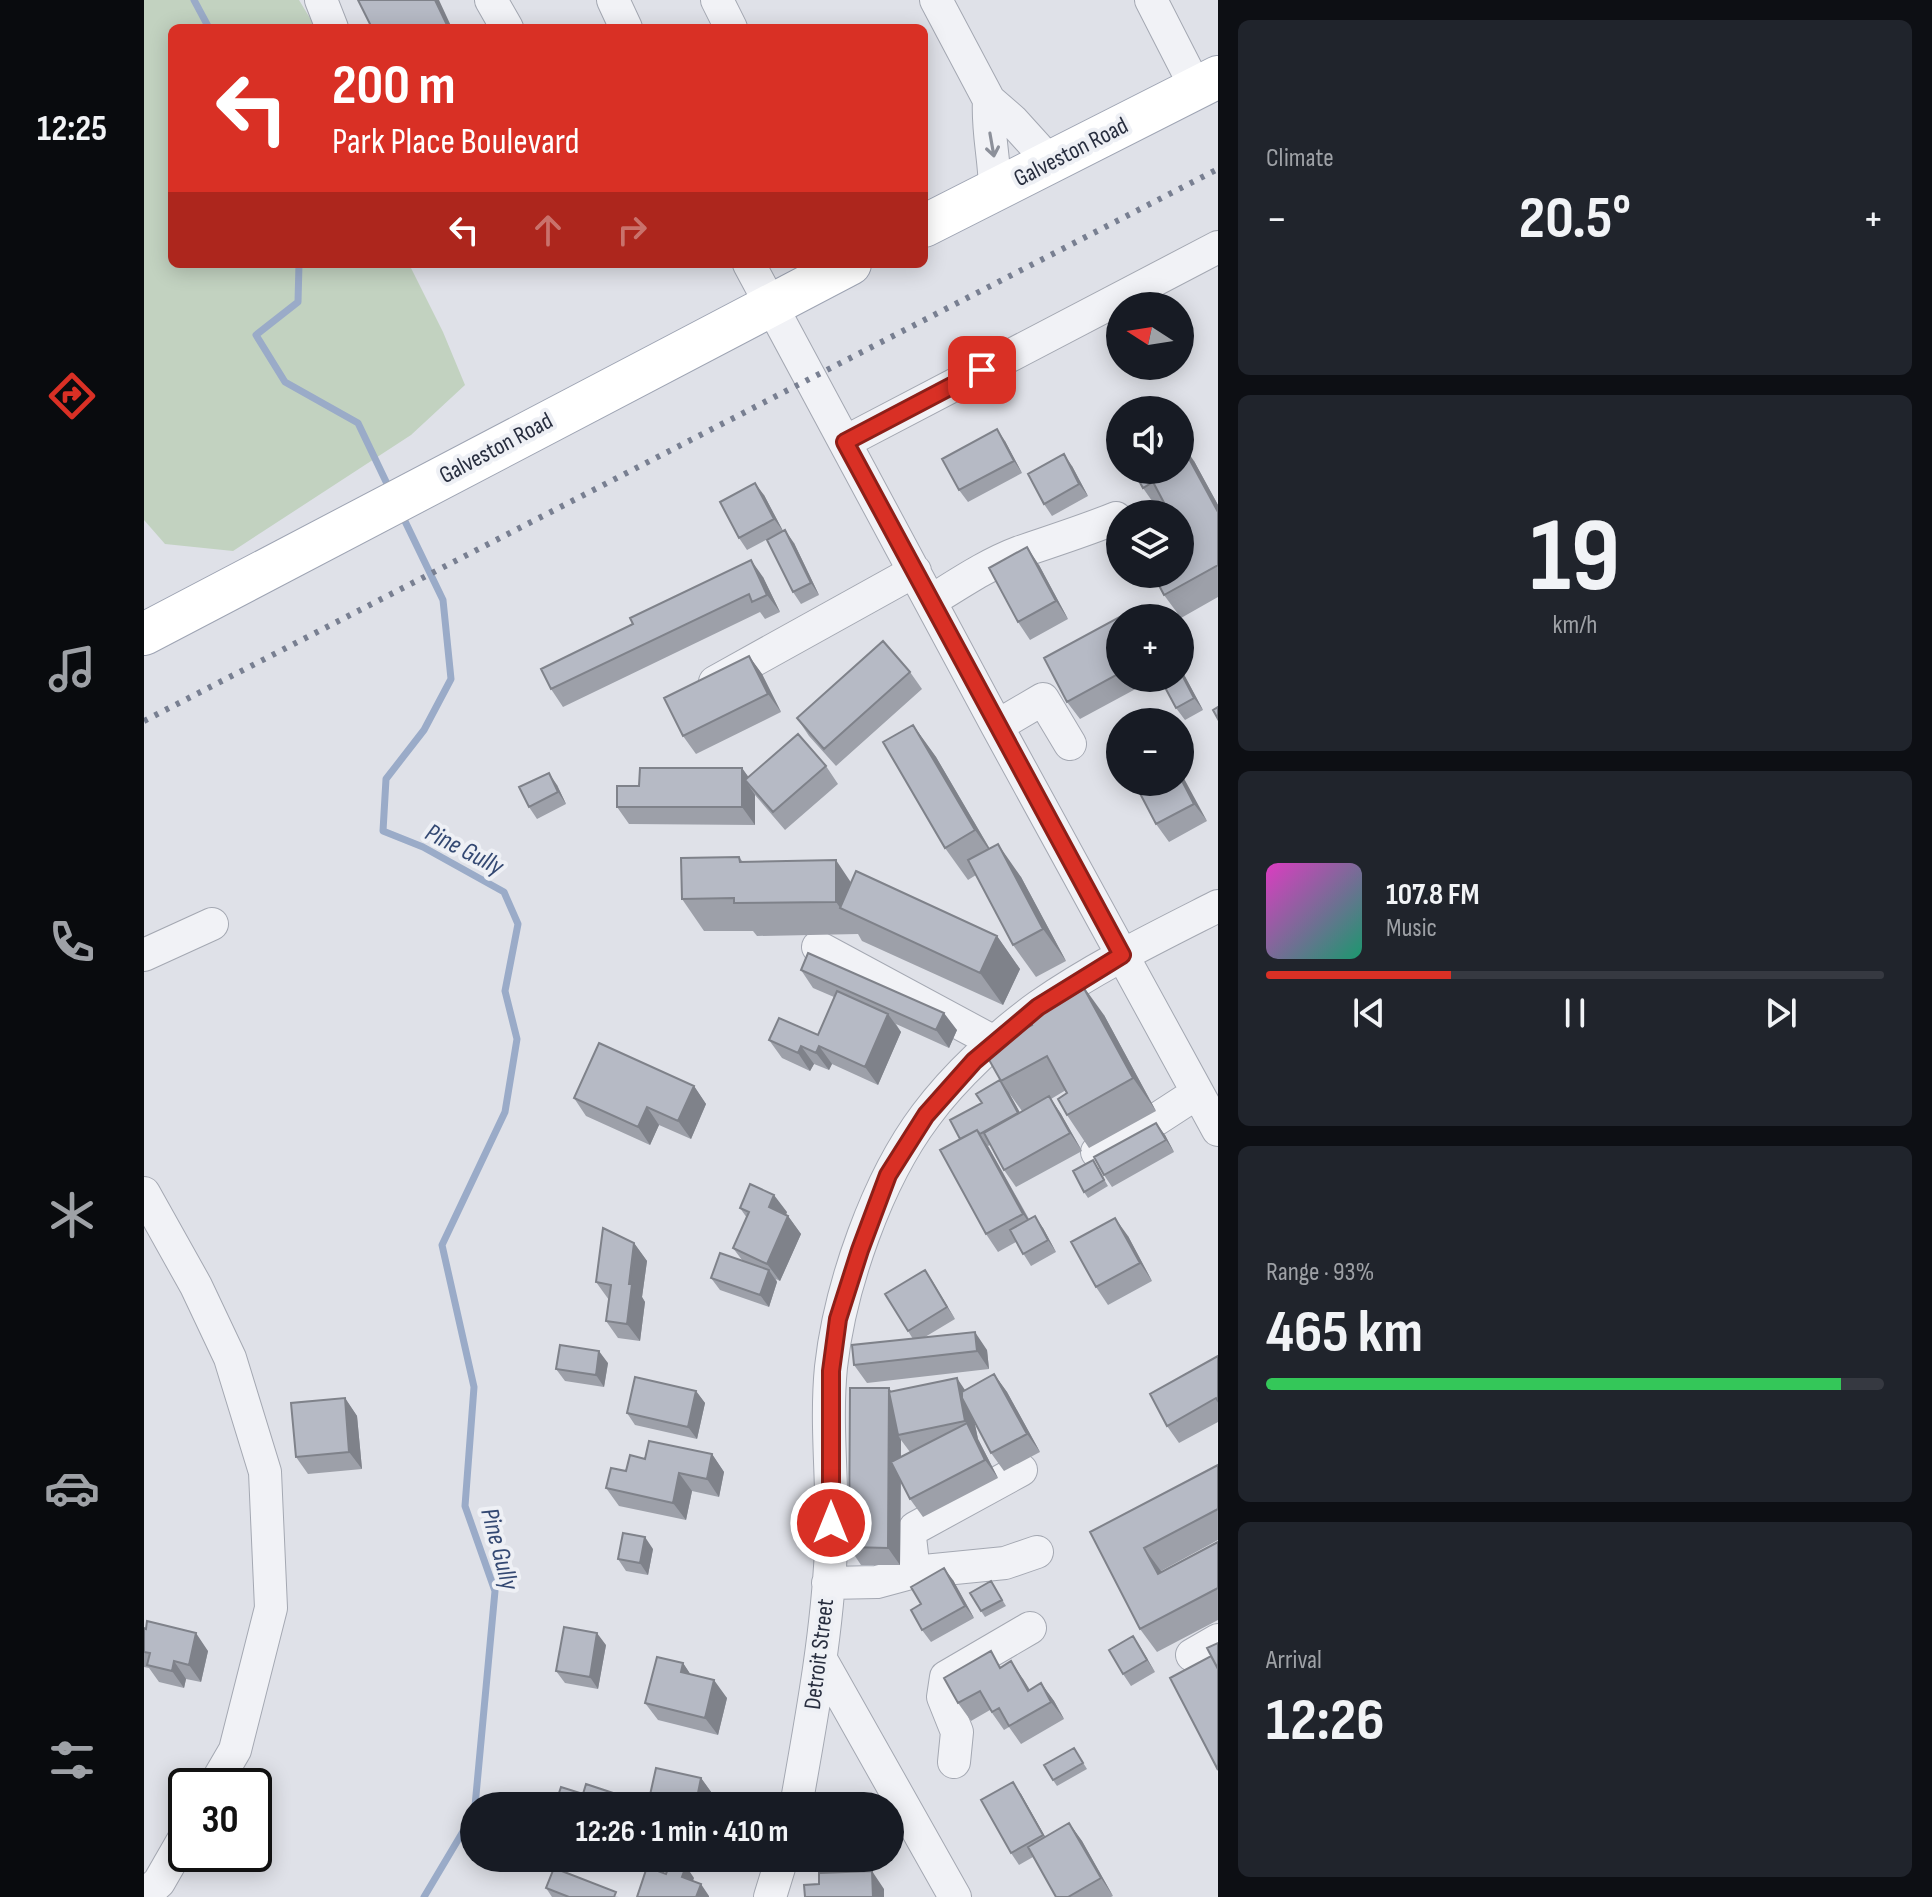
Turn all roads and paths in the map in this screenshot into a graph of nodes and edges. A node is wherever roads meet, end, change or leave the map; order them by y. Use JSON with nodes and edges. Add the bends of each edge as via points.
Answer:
{"nodes":[{"id":1,"x":321,"y":0,"type":"edge"},
{"id":2,"x":491,"y":0,"type":"edge"},
{"id":3,"x":717,"y":0,"type":"edge"},
{"id":4,"x":936,"y":0,"type":"edge"},
{"id":5,"x":1151,"y":0,"type":"edge"},
{"id":6,"x":330,"y":24,"type":"edge"},
{"id":7,"x":505,"y":24,"type":"edge"},
{"id":8,"x":729,"y":24,"type":"edge"},
{"id":9,"x":1207,"y":83,"type":"edge"},
{"id":10,"x":989,"y":100,"type":"junction"},
{"id":11,"x":1050,"y":162,"type":"junction"},
{"id":12,"x":995,"y":191,"type":"junction"},
{"id":13,"x":928,"y":224,"type":"edge"},
{"id":14,"x":1218,"y":247,"type":"edge"},
{"id":15,"x":751,"y":268,"type":"edge"},
{"id":16,"x":842,"y":268,"type":"edge"},
{"id":17,"x":771,"y":304,"type":"junction"},
{"id":18,"x":845,"y":442,"type":"junction"},
{"id":19,"x":1106,"y":522,"type":"edge"},
{"id":20,"x":915,"y":571,"type":"junction"},
{"id":21,"x":931,"y":601,"type":"junction"},
{"id":22,"x":144,"y":634,"type":"edge"},
{"id":23,"x":692,"y":695,"type":"edge"},
{"id":24,"x":997,"y":726,"type":"junction"},
{"id":25,"x":1070,"y":744,"type":"dead end"},
{"id":26,"x":1218,"y":906,"type":"edge"},
{"id":27,"x":212,"y":924,"type":"dead end"},
{"id":28,"x":818,"y":947,"type":"dead end"},
{"id":29,"x":144,"y":955,"type":"edge"},
{"id":30,"x":1122,"y":955,"type":"junction"},
{"id":31,"x":996,"y":1043,"type":"junction"},
{"id":32,"x":1197,"y":1093,"type":"junction"},
{"id":33,"x":1218,"y":1130,"type":"edge"},
{"id":34,"x":1097,"y":1152,"type":"edge"},
{"id":35,"x":144,"y":1193,"type":"edge"},
{"id":36,"x":1021,"y":1470,"type":"dead end"},
{"id":37,"x":1037,"y":1552,"type":"dead end"},
{"id":38,"x":914,"y":1572,"type":"junction"},
{"id":39,"x":828,"y":1583,"type":"junction"},
{"id":40,"x":1030,"y":1628,"type":"dead end"},
{"id":41,"x":822,"y":1661,"type":"junction"},
{"id":42,"x":954,"y":1762,"type":"dead end"},
{"id":43,"x":224,"y":1768,"type":"edge"},
{"id":44,"x":799,"y":1792,"type":"edge"},
{"id":45,"x":168,"y":1866,"type":"edge"},
{"id":46,"x":778,"y":1872,"type":"edge"},
{"id":47,"x":144,"y":1896,"type":"edge"},
{"id":48,"x":770,"y":1897,"type":"edge"},
{"id":49,"x":955,"y":1897,"type":"edge"}],
"edges":[{"from":1,"to":6,"type":"street"},
{"from":2,"to":7,"type":"street"},
{"from":3,"to":8,"type":"street"},
{"from":4,"to":10,"type":"street"},
{"from":5,"to":9,"type":"street"},
{"from":9,"to":11,"type":"main road","name":"Galveston Road"},
{"from":10,"to":11,"type":"street"},
{"from":10,"to":12,"type":"street","one_way":true},
{"from":11,"to":12,"type":"main road","name":"Galveston Road"},
{"from":12,"to":13,"type":"main road","name":"Galveston Road"},
{"from":14,"to":18,"type":"street"},
{"from":15,"to":17,"type":"street"},
{"from":16,"to":17,"type":"main road","name":"Galveston Road"},
{"from":17,"to":18,"type":"street"},
{"from":17,"to":22,"type":"main road","name":"Galveston Road"},
{"from":18,"to":20,"type":"street"},
{"from":19,"to":21,"type":"street","via":[[1018,553]]},
{"from":20,"to":21,"type":"street"},
{"from":20,"to":23,"type":"street"},
{"from":21,"to":24,"type":"street"},
{"from":24,"to":25,"type":"street","via":[[1043,699]]},
{"from":24,"to":30,"type":"street"},
{"from":26,"to":30,"type":"street","name":"Detroit Street"},
{"from":27,"to":29,"type":"street"},
{"from":28,"to":31,"type":"street"},
{"from":30,"to":31,"type":"street","name":"Detroit Street","via":[[1038,1007]]},
{"from":30,"to":32,"type":"street"},
{"from":31,"to":39,"type":"street","name":"Detroit Street","via":[[926,1115],[888,1175],[838,1319],[831,1371]]},
{"from":32,"to":33,"type":"street"},
{"from":32,"to":34,"type":"street"},
{"from":35,"to":43,"type":"street","via":[[230,1358],[265,1472],[271,1608],[235,1750]]},
{"from":36,"to":38,"type":"street","via":[[915,1528],[910,1537]]},
{"from":37,"to":38,"type":"street","via":[[1005,1563]]},
{"from":38,"to":39,"type":"street","via":[[877,1582]]},
{"from":39,"to":41,"type":"street","name":"Detroit Street"},
{"from":40,"to":42,"type":"street","via":[[946,1677],[943,1697],[957,1732]]},
{"from":41,"to":44,"type":"street","name":"Detroit Street"},
{"from":41,"to":49,"type":"street"},
{"from":45,"to":47,"type":"street"},
{"from":46,"to":48,"type":"street"}]}
